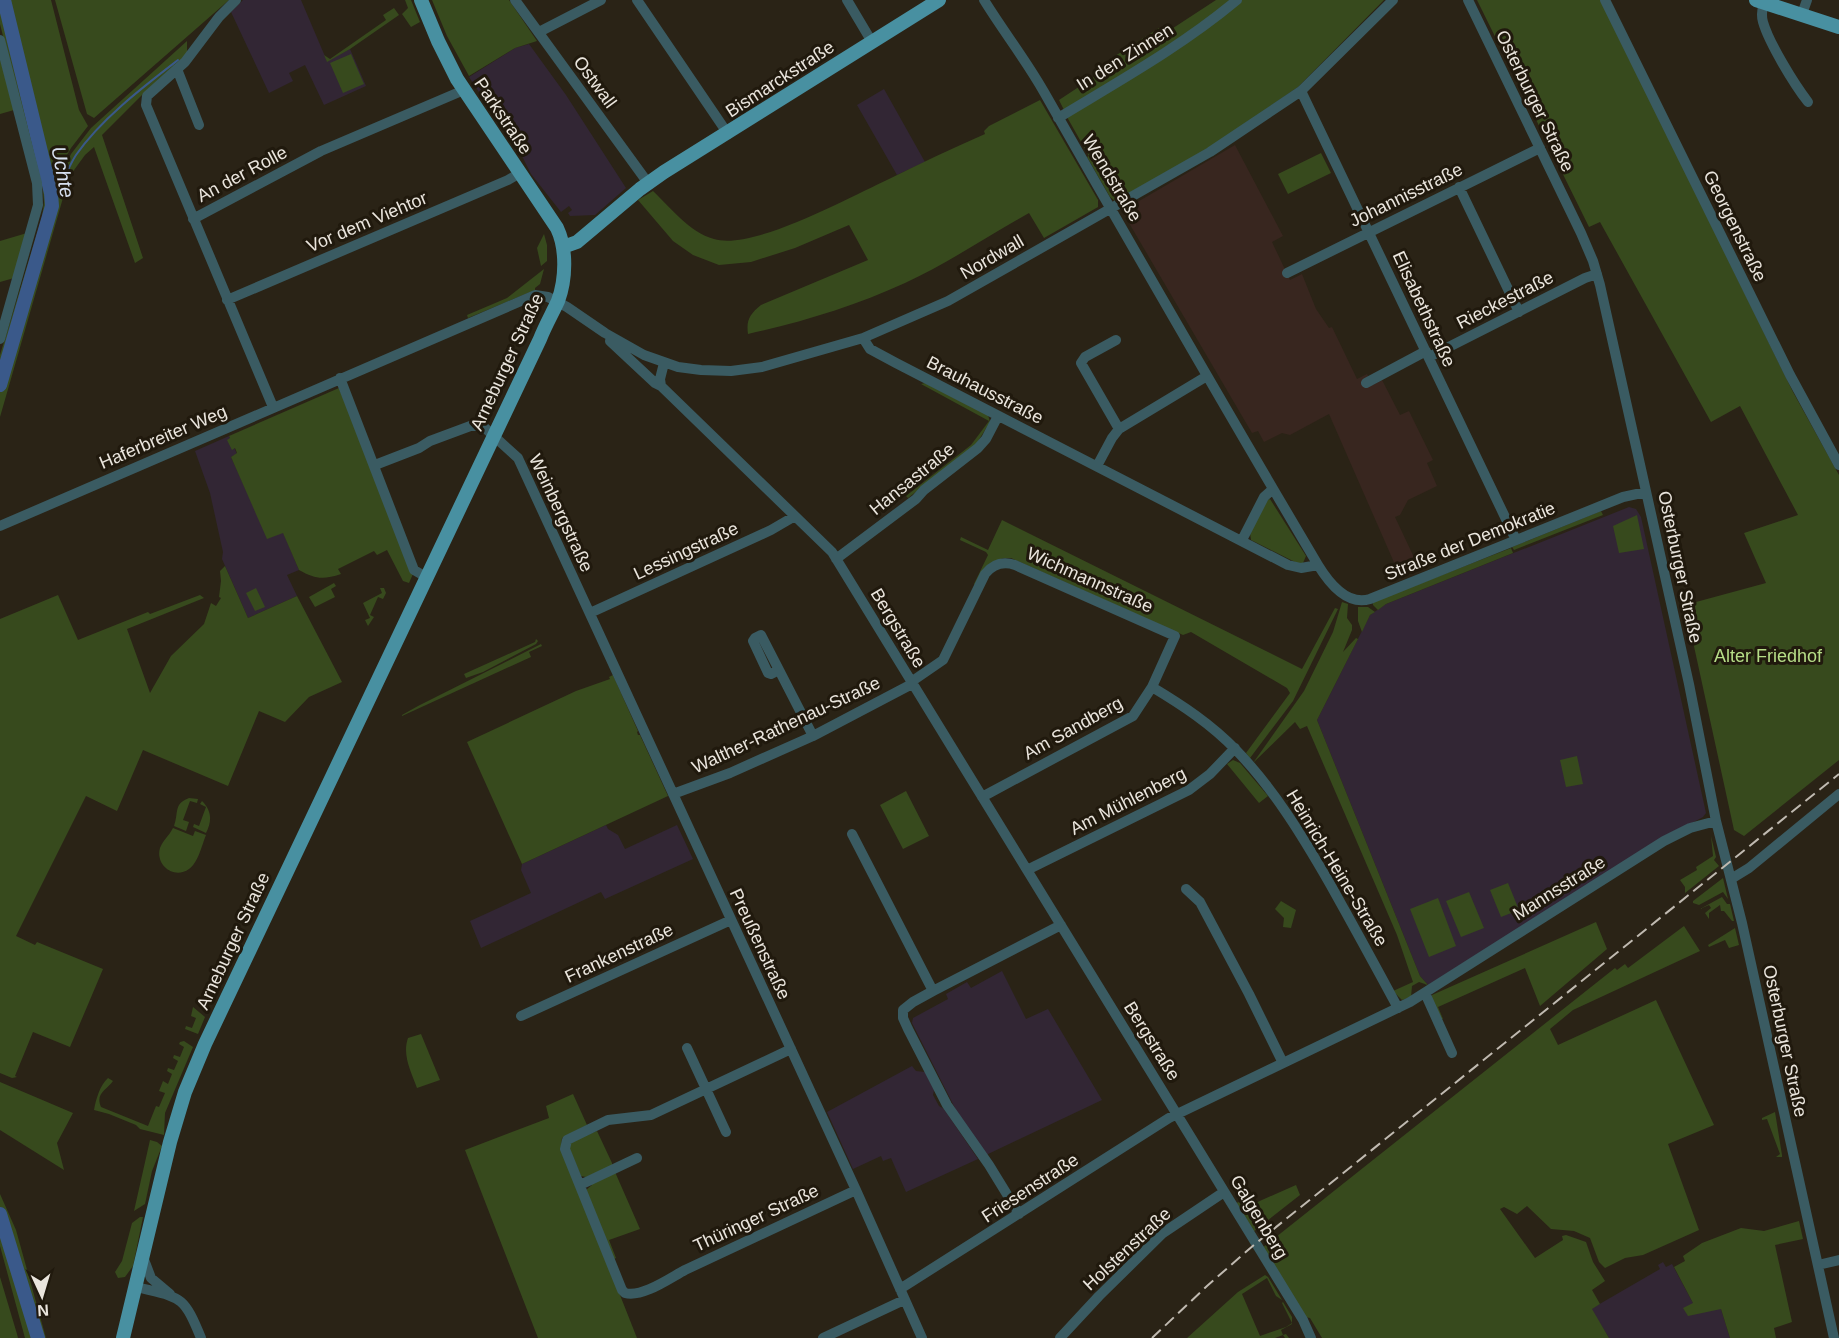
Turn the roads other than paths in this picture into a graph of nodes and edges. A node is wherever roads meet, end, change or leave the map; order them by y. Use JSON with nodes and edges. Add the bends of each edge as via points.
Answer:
{"nodes":[{"id":1,"x":236,"y":0,"type":"edge"},
{"id":2,"x":421,"y":0,"type":"edge"},
{"id":3,"x":515,"y":0,"type":"edge"},
{"id":4,"x":637,"y":0,"type":"edge"},
{"id":5,"x":846,"y":0,"type":"edge"},
{"id":6,"x":939,"y":0,"type":"edge"},
{"id":7,"x":984,"y":0,"type":"edge"},
{"id":8,"x":1237,"y":0,"type":"edge"},
{"id":9,"x":1393,"y":0,"type":"edge"},
{"id":10,"x":1468,"y":0,"type":"edge"},
{"id":11,"x":1605,"y":0,"type":"edge"},
{"id":12,"x":1807,"y":0,"type":"edge"},
{"id":13,"x":595,"y":1,"type":"edge"},
{"id":14,"x":1760,"y":1,"type":"edge"},
{"id":15,"x":1802,"y":14,"type":"junction"},
{"id":16,"x":1839,"y":27,"type":"edge"},
{"id":17,"x":539,"y":32,"type":"junction"},
{"id":18,"x":0,"y":40,"type":"edge"},
{"id":19,"x":872,"y":42,"type":"junction"},
{"id":20,"x":177,"y":69,"type":"junction"},
{"id":21,"x":464,"y":90,"type":"junction"},
{"id":22,"x":1301,"y":91,"type":"junction"},
{"id":23,"x":1808,"y":102,"type":"dead end"},
{"id":24,"x":1058,"y":118,"type":"junction"},
{"id":25,"x":199,"y":125,"type":"dead end"},
{"id":26,"x":728,"y":134,"type":"junction"},
{"id":27,"x":1540,"y":148,"type":"junction"},
{"id":28,"x":520,"y":173,"type":"junction"},
{"id":29,"x":644,"y":186,"type":"junction"},
{"id":30,"x":1459,"y":188,"type":"junction"},
{"id":31,"x":1111,"y":209,"type":"junction"},
{"id":32,"x":193,"y":219,"type":"junction"},
{"id":33,"x":1369,"y":231,"type":"junction"},
{"id":34,"x":563,"y":247,"type":"junction"},
{"id":35,"x":1287,"y":273,"type":"dead end"},
{"id":36,"x":1597,"y":274,"type":"junction"},
{"id":37,"x":227,"y":300,"type":"junction"},
{"id":38,"x":558,"y":301,"type":"junction"},
{"id":39,"x":1519,"y":312,"type":"junction"},
{"id":40,"x":605,"y":333,"type":"junction"},
{"id":41,"x":863,"y":338,"type":"junction"},
{"id":42,"x":0,"y":339,"type":"edge"},
{"id":43,"x":1116,"y":340,"type":"dead end"},
{"id":44,"x":1430,"y":358,"type":"junction"},
{"id":45,"x":664,"y":363,"type":"junction"},
{"id":46,"x":1207,"y":376,"type":"junction"},
{"id":47,"x":340,"y":378,"type":"junction"},
{"id":48,"x":1366,"y":382,"type":"dead end"},
{"id":49,"x":661,"y":386,"type":"junction"},
{"id":50,"x":273,"y":407,"type":"junction"},
{"id":51,"x":999,"y":416,"type":"junction"},
{"id":52,"x":1119,"y":429,"type":"junction"},
{"id":53,"x":493,"y":435,"type":"junction"},
{"id":54,"x":1838,"y":462,"type":"edge"},
{"id":55,"x":375,"y":465,"type":"junction"},
{"id":56,"x":1097,"y":466,"type":"junction"},
{"id":57,"x":1273,"y":489,"type":"junction"},
{"id":58,"x":1646,"y":492,"type":"junction"},
{"id":59,"x":795,"y":516,"type":"junction"},
{"id":60,"x":0,"y":526,"type":"edge"},
{"id":61,"x":1242,"y":540,"type":"junction"},
{"id":62,"x":1516,"y":540,"type":"junction"},
{"id":63,"x":836,"y":559,"type":"junction"},
{"id":64,"x":1318,"y":566,"type":"junction"},
{"id":65,"x":426,"y":577,"type":"junction"},
{"id":66,"x":590,"y":613,"type":"junction"},
{"id":67,"x":1175,"y":636,"type":"joint"},
{"id":68,"x":779,"y":670,"type":"dead end"},
{"id":69,"x":912,"y":683,"type":"junction"},
{"id":70,"x":1152,"y":687,"type":"junction"},
{"id":71,"x":813,"y":736,"type":"junction"},
{"id":72,"x":1235,"y":748,"type":"junction"},
{"id":73,"x":673,"y":794,"type":"junction"},
{"id":74,"x":1839,"y":794,"type":"edge"},
{"id":75,"x":982,"y":797,"type":"junction"},
{"id":76,"x":1716,"y":820,"type":"junction"},
{"id":77,"x":852,"y":834,"type":"dead end"},
{"id":78,"x":1027,"y":870,"type":"junction"},
{"id":79,"x":1731,"y":879,"type":"junction"},
{"id":80,"x":1186,"y":889,"type":"dead end"},
{"id":81,"x":731,"y":920,"type":"junction"},
{"id":82,"x":1061,"y":925,"type":"junction"},
{"id":83,"x":933,"y":991,"type":"junction"},
{"id":84,"x":1425,"y":993,"type":"junction"},
{"id":85,"x":1398,"y":1008,"type":"junction"},
{"id":86,"x":521,"y":1016,"type":"dead end"},
{"id":87,"x":687,"y":1048,"type":"dead end"},
{"id":88,"x":790,"y":1049,"type":"junction"},
{"id":89,"x":1452,"y":1053,"type":"dead end"},
{"id":90,"x":1283,"y":1063,"type":"junction"},
{"id":91,"x":706,"y":1089,"type":"junction"},
{"id":92,"x":1177,"y":1114,"type":"junction"},
{"id":93,"x":726,"y":1132,"type":"dead end"},
{"id":94,"x":638,"y":1158,"type":"dead end"},
{"id":95,"x":580,"y":1185,"type":"junction"},
{"id":96,"x":856,"y":1190,"type":"junction"},
{"id":97,"x":1224,"y":1192,"type":"junction"},
{"id":98,"x":1019,"y":1214,"type":"junction"},
{"id":99,"x":143,"y":1257,"type":"junction"},
{"id":100,"x":1839,"y":1260,"type":"edge"},
{"id":101,"x":1818,"y":1265,"type":"junction"},
{"id":102,"x":136,"y":1287,"type":"junction"},
{"id":103,"x":900,"y":1289,"type":"junction"},
{"id":104,"x":172,"y":1296,"type":"junction"},
{"id":105,"x":904,"y":1300,"type":"junction"},
{"id":106,"x":123,"y":1338,"type":"edge"},
{"id":107,"x":201,"y":1338,"type":"edge"},
{"id":108,"x":823,"y":1338,"type":"edge"},
{"id":109,"x":922,"y":1338,"type":"edge"},
{"id":110,"x":1060,"y":1338,"type":"edge"},
{"id":111,"x":1311,"y":1338,"type":"edge"},
{"id":112,"x":1834,"y":1338,"type":"edge"}],
"edges":[{"from":1,"to":20,"type":"street","name":"An der Rolle"},
{"from":2,"to":21,"type":"main road","name":"Parkstraße"},
{"from":3,"to":17,"type":"street","name":"Ostwall"},
{"from":4,"to":26,"type":"street"},
{"from":5,"to":19,"type":"street"},
{"from":6,"to":19,"type":"main road","name":"Bismarckstraße"},
{"from":7,"to":24,"type":"street","name":"Wendstraße"},
{"from":8,"to":24,"type":"street","name":"In den Zinnen","via":[[1154,60]]},
{"from":9,"to":22,"type":"street","name":"Nordwall"},
{"from":10,"to":27,"type":"street","name":"Osterburger Straße"},
{"from":11,"to":54,"type":"street","name":"Georgenstraße","via":[[1790,375]]},
{"from":12,"to":15,"type":"street"},
{"from":13,"to":17,"type":"street"},
{"from":14,"to":15,"type":"main road"},
{"from":14,"to":23,"type":"street","via":[[1768,32]]},
{"from":15,"to":16,"type":"main road"},
{"from":17,"to":29,"type":"street","name":"Ostwall"},
{"from":18,"to":42,"type":"street","via":[[38,195],[36,218]]},
{"from":19,"to":26,"type":"main road","name":"Bismarckstraße"},
{"from":20,"to":25,"type":"street"},
{"from":20,"to":32,"type":"street","name":"An der Rolle","via":[[147,96],[146,105]]},
{"from":21,"to":28,"type":"main road","name":"Parkstraße"},
{"from":21,"to":32,"type":"street","name":"An der Rolle","via":[[321,152]]},
{"from":22,"to":31,"type":"street","name":"Nordwall","via":[[1210,152]]},
{"from":22,"to":33,"type":"street","name":"Elisabethstraße"},
{"from":24,"to":31,"type":"street","name":"Wendstraße"},
{"from":26,"to":29,"type":"main road","name":"Bismarckstraße"},
{"from":27,"to":30,"type":"street","name":"Johannisstraße"},
{"from":27,"to":36,"type":"street","name":"Osterburger Straße"},
{"from":28,"to":34,"type":"main road","name":"Parkstraße","via":[[555,224]]},
{"from":28,"to":37,"type":"street","name":"Vor dem Viehtor"},
{"from":29,"to":34,"type":"main road","via":[[577,242]]},
{"from":30,"to":33,"type":"street","name":"Johannisstraße"},
{"from":30,"to":39,"type":"street"},
{"from":31,"to":41,"type":"street","name":"Nordwall","via":[[948,301]]},
{"from":31,"to":46,"type":"street","name":"Wendstraße"},
{"from":32,"to":37,"type":"street"},
{"from":33,"to":35,"type":"street","name":"Johannisstraße"},
{"from":33,"to":44,"type":"street","name":"Elisabethstraße"},
{"from":34,"to":38,"type":"main road","name":"Arneburger Straße"},
{"from":36,"to":39,"type":"street","name":"Rieckestraße"},
{"from":36,"to":58,"type":"street","name":"Osterburger Straße"},
{"from":37,"to":50,"type":"street"},
{"from":38,"to":40,"type":"street","name":"Nordwall"},
{"from":38,"to":47,"type":"street","name":"Haferbreiter Weg","via":[[539,294],[530,296]]},
{"from":38,"to":53,"type":"main road","name":"Arneburger Straße"},
{"from":39,"to":44,"type":"street","name":"Rieckestraße"},
{"from":40,"to":45,"type":"street","name":"Nordwall"},
{"from":40,"to":49,"type":"street","name":"Bergstraße","via":[[610,342]]},
{"from":41,"to":45,"type":"street","name":"Nordwall","via":[[748,369],[701,370]]},
{"from":41,"to":51,"type":"street","name":"Brauhausstraße","via":[[870,349]]},
{"from":43,"to":52,"type":"street","via":[[1081,363]]},
{"from":44,"to":48,"type":"street","name":"Rieckestraße"},
{"from":44,"to":62,"type":"street","name":"Elisabethstraße"},
{"from":45,"to":49,"type":"street"},
{"from":46,"to":52,"type":"street"},
{"from":46,"to":57,"type":"street","name":"Wendstraße"},
{"from":47,"to":50,"type":"street","name":"Haferbreiter Weg"},
{"from":47,"to":55,"type":"street"},
{"from":49,"to":59,"type":"street","name":"Bergstraße"},
{"from":50,"to":60,"type":"street","name":"Haferbreiter Weg"},
{"from":51,"to":56,"type":"street","name":"Brauhausstraße"},
{"from":51,"to":63,"type":"street","name":"Hansastraße","via":[[978,448]]},
{"from":52,"to":56,"type":"street"},
{"from":53,"to":55,"type":"street","via":[[483,426],[472,425]]},
{"from":53,"to":65,"type":"main road","name":"Arneburger Straße"},
{"from":53,"to":66,"type":"street","name":"Weinbergstraße","via":[[518,458]]},
{"from":55,"to":65,"type":"street","via":[[414,570]]},
{"from":56,"to":61,"type":"street","name":"Brauhausstraße"},
{"from":57,"to":61,"type":"street","via":[[1264,497]]},
{"from":57,"to":64,"type":"street","name":"Wendstraße"},
{"from":58,"to":62,"type":"street","name":"Straße der Demokratie","via":[[1623,497]]},
{"from":58,"to":76,"type":"street","name":"Osterburger Straße"},
{"from":59,"to":63,"type":"street","name":"Bergstraße"},
{"from":59,"to":66,"type":"street","name":"Lessingstraße"},
{"from":61,"to":64,"type":"street","name":"Brauhausstraße","via":[[1288,565]]},
{"from":62,"to":64,"type":"street","name":"Straße der Demokratie","via":[[1360,602],[1334,586]]},
{"from":63,"to":69,"type":"street","name":"Bergstraße"},
{"from":65,"to":99,"type":"main road","name":"Arneburger Straße","via":[[205,1044],[176,1118]]},
{"from":66,"to":73,"type":"street","name":"Preußenstraße"},
{"from":67,"to":69,"type":"street","name":"Wichmannstraße","via":[[1015,565],[1001,563],[985,574],[943,660]]},
{"from":67,"to":70,"type":"street","name":"Am Sandberg"},
{"from":68,"to":71,"type":"street"},
{"from":69,"to":71,"type":"street","name":"Walther-Rathenau-Straße"},
{"from":69,"to":75,"type":"street","name":"Bergstraße"},
{"from":70,"to":72,"type":"street","name":"Heinrich-Heine-Straße"},
{"from":70,"to":75,"type":"street","name":"Am Sandberg","via":[[1140,708],[1127,720]]},
{"from":71,"to":73,"type":"street","name":"Walther-Rathenau-Straße"},
{"from":72,"to":78,"type":"street","name":"Am Mühlenberg","via":[[1189,790]]},
{"from":72,"to":85,"type":"street","name":"Heinrich-Heine-Straße","via":[[1302,836]]},
{"from":73,"to":81,"type":"street","name":"Preußenstraße"},
{"from":74,"to":79,"type":"street"},
{"from":75,"to":78,"type":"street","name":"Bergstraße"},
{"from":76,"to":79,"type":"street","name":"Osterburger Straße"},
{"from":76,"to":84,"type":"street","name":"Mannsstraße","via":[[1664,841]]},
{"from":77,"to":83,"type":"street"},
{"from":78,"to":82,"type":"street","name":"Bergstraße"},
{"from":79,"to":101,"type":"street","name":"Osterburger Straße"},
{"from":80,"to":90,"type":"street","via":[[1200,902]]},
{"from":81,"to":86,"type":"street","name":"Frankenstraße"},
{"from":81,"to":88,"type":"street","name":"Preußenstraße"},
{"from":82,"to":83,"type":"street"},
{"from":82,"to":92,"type":"street","name":"Bergstraße"},
{"from":83,"to":98,"type":"street","via":[[907,1006],[903,1018],[947,1105]]},
{"from":84,"to":85,"type":"street","name":"Mannsstraße"},
{"from":84,"to":89,"type":"street"},
{"from":85,"to":90,"type":"street","name":"Mannsstraße"},
{"from":87,"to":91,"type":"street"},
{"from":88,"to":91,"type":"street"},
{"from":88,"to":96,"type":"street","name":"Preußenstraße"},
{"from":90,"to":92,"type":"street","name":"Mannsstraße"},
{"from":91,"to":93,"type":"street"},
{"from":91,"to":95,"type":"street","via":[[651,1115],[608,1120],[567,1140],[565,1149]]},
{"from":92,"to":97,"type":"street","name":"Galgenberg"},
{"from":92,"to":98,"type":"street","name":"Friesenstraße"},
{"from":94,"to":95,"type":"street"},
{"from":95,"to":96,"type":"street","name":"Thüringer Straße","via":[[622,1290],[636,1294]]},
{"from":96,"to":103,"type":"street","name":"Preußenstraße"},
{"from":97,"to":110,"type":"street","name":"Holstenstraße","via":[[1163,1233]]},
{"from":97,"to":111,"type":"street","name":"Galgenberg"},
{"from":98,"to":103,"type":"street","name":"Friesenstraße"},
{"from":99,"to":102,"type":"main road","name":"Arneburger Straße"},
{"from":99,"to":104,"type":"street","via":[[151,1278]]},
{"from":100,"to":101,"type":"street"},
{"from":101,"to":112,"type":"street","name":"Osterburger Straße"},
{"from":102,"to":104,"type":"street"},
{"from":102,"to":106,"type":"main road","name":"Arneburger Straße"},
{"from":103,"to":105,"type":"street","name":"Preußenstraße"},
{"from":104,"to":107,"type":"street","via":[[187,1308]]},
{"from":105,"to":108,"type":"street"},
{"from":105,"to":109,"type":"street","name":"Preußenstraße"}]}
